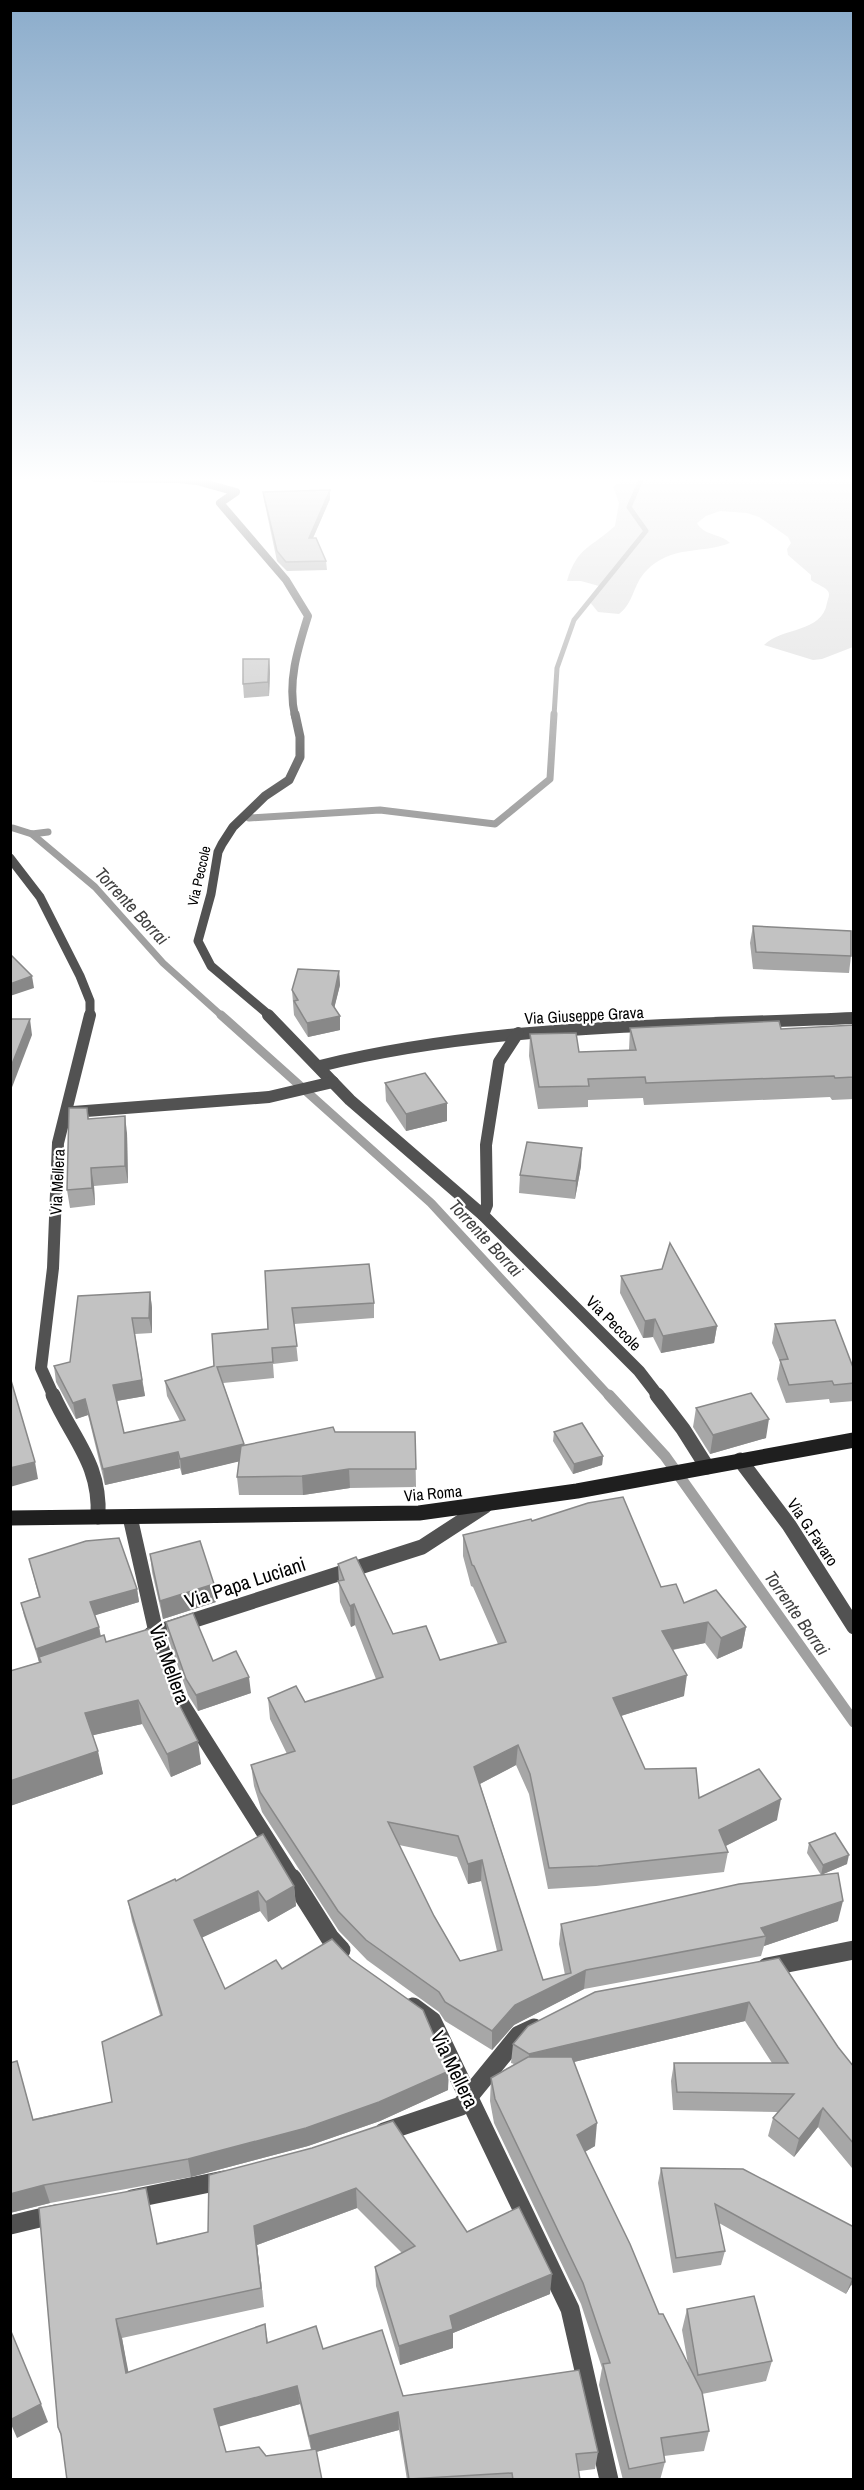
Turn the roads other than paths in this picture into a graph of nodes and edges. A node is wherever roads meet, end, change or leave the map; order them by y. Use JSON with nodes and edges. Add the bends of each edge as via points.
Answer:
{"nodes":[{"id":1,"x":295,"y":594,"type":"edge"},
{"id":2,"x":10,"y":858,"type":"edge"},
{"id":3,"x":854,"y":1018,"type":"edge"},
{"id":4,"x":518,"y":1033,"type":"junction"},
{"id":5,"x":320,"y":1066,"type":"junction"},
{"id":6,"x":333,"y":1082,"type":"junction"},
{"id":7,"x":64,"y":1113,"type":"junction"},
{"id":8,"x":483,"y":1215,"type":"junction"},
{"id":9,"x":854,"y":1440,"type":"edge"},
{"id":10,"x":740,"y":1460,"type":"junction"},
{"id":11,"x":701,"y":1468,"type":"junction"},
{"id":12,"x":485,"y":1506,"type":"junction"},
{"id":13,"x":98,"y":1517,"type":"junction"},
{"id":14,"x":130,"y":1517,"type":"junction"},
{"id":15,"x":10,"y":1518,"type":"edge"},
{"id":16,"x":854,"y":1627,"type":"edge"},
{"id":17,"x":156,"y":1632,"type":"junction"},
{"id":18,"x":134,"y":1640,"type":"edge"},
{"id":19,"x":854,"y":1950,"type":"edge"},
{"id":20,"x":352,"y":1961,"type":"edge"},
{"id":21,"x":750,"y":1970,"type":"edge"},
{"id":22,"x":396,"y":1995,"type":"edge"},
{"id":23,"x":549,"y":2020,"type":"edge"},
{"id":24,"x":469,"y":2096,"type":"junction"},
{"id":25,"x":365,"y":2138,"type":"edge"},
{"id":26,"x":237,"y":2176,"type":"edge"},
{"id":27,"x":111,"y":2203,"type":"edge"},
{"id":28,"x":76,"y":2210,"type":"edge"},
{"id":29,"x":10,"y":2225,"type":"edge"},
{"id":30,"x":609,"y":2480,"type":"edge"}],
"edges":[{"from":1,"to":5,"type":"street","name":"Via Peccole","via":[[308,616],[294,662],[293,707],[300,757],[289,780],[265,796],[222,843],[198,941],[211,966]]},
{"from":2,"to":7,"type":"street","name":"Via Mellera","via":[[40,897],[90,1001],[90,1019]]},
{"from":3,"to":4,"type":"street","name":"Via Giuseppe Grava"},
{"from":4,"to":5,"type":"street","name":"Via Giuseppe Grava","via":[[360,1056]]},
{"from":4,"to":8,"type":"street","via":[[499,1062],[486,1145],[487,1205]]},
{"from":5,"to":6,"type":"street","name":"Via Peccole"},
{"from":6,"to":7,"type":"street","via":[[269,1097]]},
{"from":6,"to":8,"type":"street","name":"Via Peccole"},
{"from":7,"to":13,"type":"street","name":"Via Mellera","via":[[58,1143],[53,1268],[41,1368],[88,1458],[99,1496]]},
{"from":8,"to":11,"type":"street","name":"Via Peccole","via":[[639,1371],[683,1429]]},
{"from":9,"to":10,"type":"main road","name":"Via Roma"},
{"from":10,"to":11,"type":"main road","name":"Via Roma"},
{"from":10,"to":16,"type":"street","name":"Via G.Favaro","via":[[789,1525]]},
{"from":11,"to":12,"type":"main road","name":"Via Roma"},
{"from":12,"to":14,"type":"main road","name":"Via Roma","via":[[397,1514]]},
{"from":12,"to":17,"type":"street","name":"Via Papa Luciani","via":[[422,1547]]},
{"from":13,"to":14,"type":"main road","name":"Via Roma"},
{"from":13,"to":15,"type":"main road","name":"Via Roma"},
{"from":14,"to":17,"type":"street","name":"Via Mellera"},
{"from":17,"to":18,"type":"street","name":"Via Papa Luciani"},
{"from":17,"to":20,"type":"street","name":"Via Mellera","via":[[179,1699],[330,1938]]},
{"from":19,"to":21,"type":"street"},
{"from":22,"to":24,"type":"street","name":"Via Mellera","via":[[432,2021]]},
{"from":23,"to":24,"type":"street","via":[[519,2036]]},
{"from":24,"to":25,"type":"street","via":[[461,2106]]},
{"from":24,"to":30,"type":"street","name":"Via Mellera","via":[[570,2309]]},
{"from":26,"to":27,"type":"street"},
{"from":28,"to":29,"type":"street"}]}
